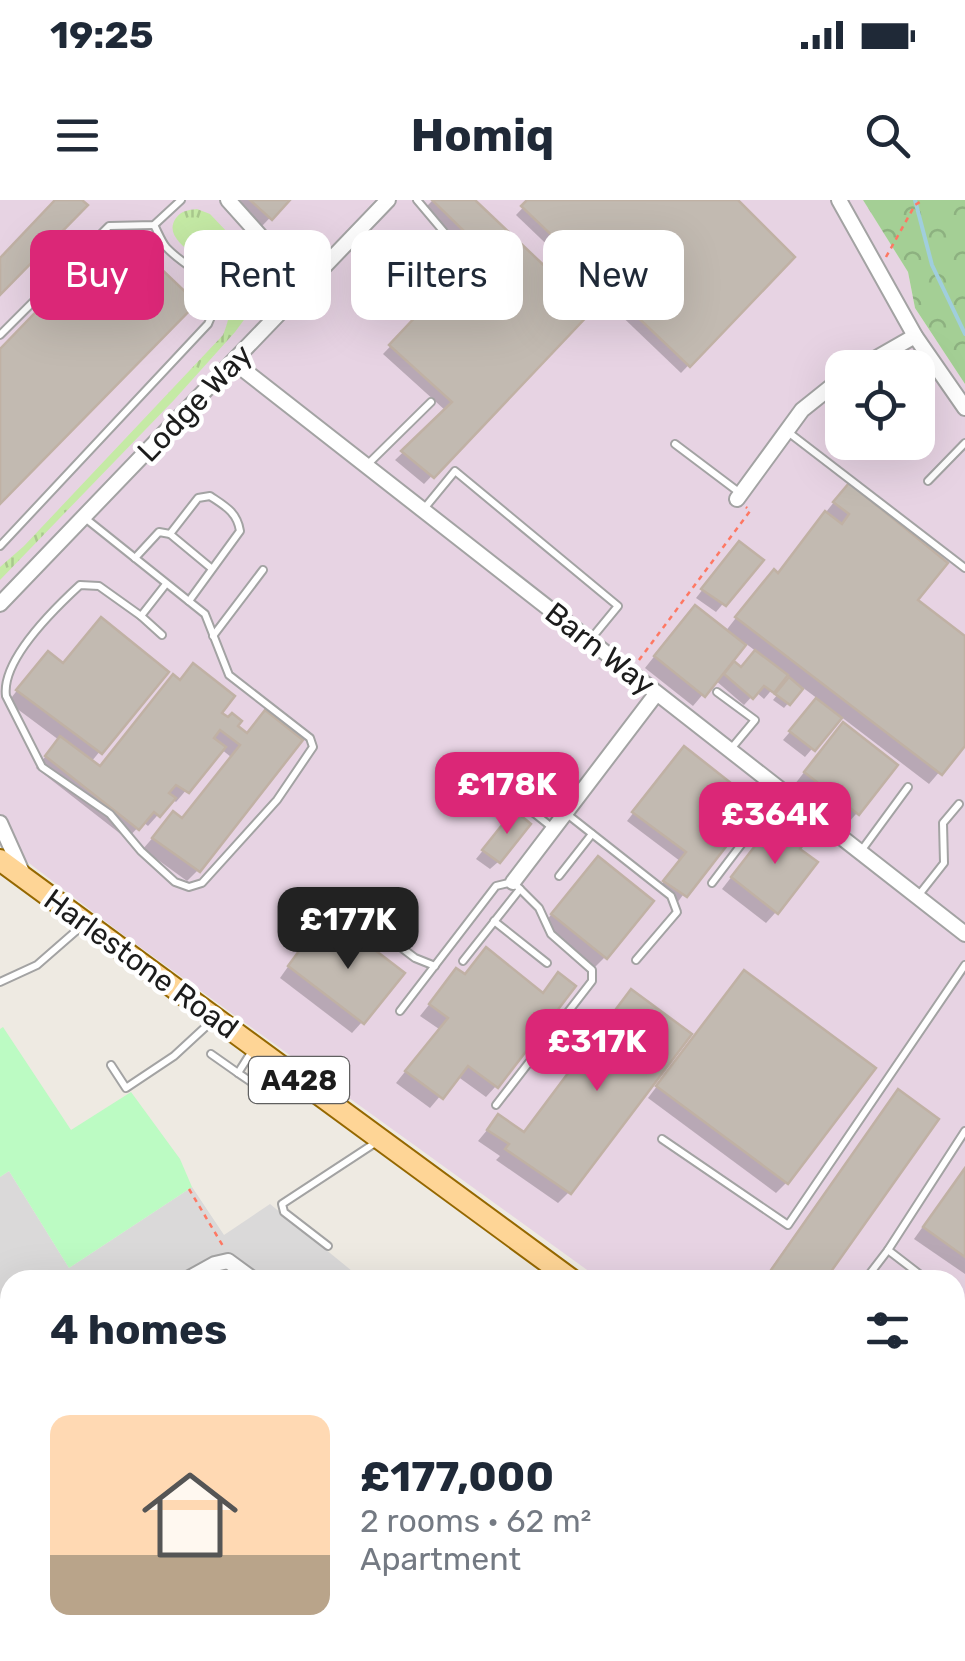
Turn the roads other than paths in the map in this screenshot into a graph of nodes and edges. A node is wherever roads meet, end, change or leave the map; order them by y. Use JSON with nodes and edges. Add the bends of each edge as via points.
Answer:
{"nodes":[{"id":1,"x":181,"y":200,"type":"edge"},
{"id":2,"x":228,"y":200,"type":"edge"},
{"id":3,"x":388,"y":200,"type":"edge"},
{"id":4,"x":418,"y":200,"type":"edge"},
{"id":5,"x":838,"y":200,"type":"edge"},
{"id":6,"x":154,"y":226,"type":"junction"},
{"id":7,"x":255,"y":230,"type":"edge"},
{"id":8,"x":442,"y":230,"type":"edge"},
{"id":9,"x":331,"y":258,"type":"edge"},
{"id":10,"x":274,"y":320,"type":"edge"},
{"id":11,"x":0,"y":334,"type":"edge"},
{"id":12,"x":915,"y":336,"type":"junction"},
{"id":13,"x":891,"y":350,"type":"edge"},
{"id":14,"x":235,"y":363,"type":"junction"},
{"id":15,"x":825,"y":392,"type":"edge"},
{"id":16,"x":431,"y":402,"type":"dead end"},
{"id":17,"x":965,"y":408,"type":"edge"},
{"id":18,"x":787,"y":431,"type":"junction"},
{"id":19,"x":965,"y":443,"type":"edge"},
{"id":20,"x":675,"y":444,"type":"dead end"},
{"id":21,"x":366,"y":466,"type":"junction"},
{"id":22,"x":928,"y":481,"type":"dead end"},
{"id":23,"x":739,"y":496,"type":"joint"},
{"id":24,"x":423,"y":510,"type":"junction"},
{"id":25,"x":84,"y":517,"type":"junction"},
{"id":26,"x":170,"y":534,"type":"junction"},
{"id":27,"x":0,"y":546,"type":"edge"},
{"id":28,"x":135,"y":558,"type":"junction"},
{"id":29,"x":212,"y":568,"type":"junction"},
{"id":30,"x":965,"y":568,"type":"edge"},
{"id":31,"x":263,"y":570,"type":"dead end"},
{"id":32,"x":166,"y":584,"type":"junction"},
{"id":33,"x":190,"y":601,"type":"junction"},
{"id":34,"x":0,"y":604,"type":"edge"},
{"id":35,"x":140,"y":616,"type":"junction"},
{"id":36,"x":162,"y":636,"type":"dead end"},
{"id":37,"x":212,"y":637,"type":"junction"},
{"id":38,"x":589,"y":641,"type":"junction"},
{"id":39,"x":717,"y":692,"type":"dead end"},
{"id":40,"x":656,"y":694,"type":"junction"},
{"id":41,"x":730,"y":750,"type":"junction"},
{"id":42,"x":498,"y":760,"type":"dead end"},
{"id":43,"x":908,"y":788,"type":"dead end"},
{"id":44,"x":782,"y":791,"type":"junction"},
{"id":45,"x":959,"y":804,"type":"dead end"},
{"id":46,"x":567,"y":814,"type":"junction"},
{"id":47,"x":0,"y":822,"type":"edge"},
{"id":48,"x":555,"y":830,"type":"junction"},
{"id":49,"x":592,"y":834,"type":"junction"},
{"id":50,"x":860,"y":852,"type":"junction"},
{"id":51,"x":0,"y":860,"type":"edge"},
{"id":52,"x":559,"y":876,"type":"dead end"},
{"id":53,"x":26,"y":880,"type":"junction"},
{"id":54,"x":712,"y":882,"type":"dead end"},
{"id":55,"x":516,"y":886,"type":"junction"},
{"id":56,"x":917,"y":897,"type":"junction"},
{"id":57,"x":352,"y":910,"type":"dead end"},
{"id":58,"x":494,"y":922,"type":"junction"},
{"id":59,"x":85,"y":924,"type":"junction"},
{"id":60,"x":965,"y":934,"type":"edge"},
{"id":61,"x":636,"y":960,"type":"dead end"},
{"id":62,"x":464,"y":961,"type":"dead end"},
{"id":63,"x":547,"y":963,"type":"dead end"},
{"id":64,"x":965,"y":965,"type":"edge"},
{"id":65,"x":435,"y":966,"type":"junction"},
{"id":66,"x":0,"y":982,"type":"edge"},
{"id":67,"x":400,"y":1012,"type":"dead end"},
{"id":68,"x":214,"y":1019,"type":"junction"},
{"id":69,"x":254,"y":1048,"type":"junction"},
{"id":70,"x":211,"y":1054,"type":"dead end"},
{"id":71,"x":112,"y":1065,"type":"dead end"},
{"id":72,"x":238,"y":1073,"type":"junction"},
{"id":73,"x":260,"y":1088,"type":"dead end"},
{"id":74,"x":496,"y":1106,"type":"dead end"},
{"id":75,"x":965,"y":1131,"type":"edge"},
{"id":76,"x":662,"y":1139,"type":"dead end"},
{"id":77,"x":380,"y":1140,"type":"junction"},
{"id":78,"x":328,"y":1246,"type":"dead end"},
{"id":79,"x":888,"y":1250,"type":"junction"},
{"id":80,"x":204,"y":1270,"type":"edge"},
{"id":81,"x":240,"y":1270,"type":"edge"},
{"id":82,"x":558,"y":1270,"type":"edge"},
{"id":83,"x":872,"y":1270,"type":"edge"},
{"id":84,"x":914,"y":1270,"type":"edge"}],
"edges":[{"from":1,"to":6,"type":"lane"},
{"from":2,"to":7,"type":"street"},
{"from":3,"to":9,"type":"street","name":"Lodge Way"},
{"from":4,"to":8,"type":"lane"},
{"from":5,"to":12,"type":"street"},
{"from":6,"to":11,"type":"lane","via":[[109,226]]},
{"from":6,"to":27,"type":"lane","via":[[165,246],[208,282],[213,314]]},
{"from":10,"to":14,"type":"street","name":"Lodge Way"},
{"from":12,"to":13,"type":"street"},
{"from":12,"to":17,"type":"street"},
{"from":14,"to":21,"type":"street","name":"Barn Way"},
{"from":14,"to":25,"type":"street","name":"Lodge Way"},
{"from":15,"to":18,"type":"street"},
{"from":16,"to":21,"type":"lane"},
{"from":18,"to":23,"type":"street"},
{"from":18,"to":30,"type":"lane"},
{"from":19,"to":22,"type":"lane"},
{"from":20,"to":23,"type":"lane"},
{"from":21,"to":24,"type":"street","name":"Barn Way"},
{"from":24,"to":38,"type":"street","name":"Barn Way"},
{"from":24,"to":38,"type":"lane","via":[[454,472],[618,606]]},
{"from":25,"to":28,"type":"lane"},
{"from":25,"to":34,"type":"street","name":"Lodge Way"},
{"from":26,"to":28,"type":"lane","via":[[158,532]]},
{"from":26,"to":29,"type":"lane"},
{"from":26,"to":29,"type":"lane","via":[[198,498],[210,496],[229,508],[240,531]]},
{"from":28,"to":32,"type":"lane"},
{"from":29,"to":33,"type":"lane"},
{"from":31,"to":37,"type":"lane"},
{"from":32,"to":33,"type":"lane"},
{"from":32,"to":35,"type":"lane"},
{"from":33,"to":37,"type":"lane","via":[[205,614]]},
{"from":35,"to":36,"type":"lane"},
{"from":35,"to":37,"type":"lane","via":[[99,586],[80,585],[22,652],[6,696],[42,767],[110,814],[141,851],[188,887],[202,882],[264,814],[314,747],[229,675]]},
{"from":38,"to":40,"type":"street","name":"Barn Way"},
{"from":39,"to":41,"type":"lane","via":[[754,720]]},
{"from":40,"to":41,"type":"street","name":"Barn Way"},
{"from":40,"to":46,"type":"street"},
{"from":41,"to":44,"type":"street","name":"Barn Way"},
{"from":42,"to":48,"type":"lane","via":[[510,794]]},
{"from":43,"to":50,"type":"lane"},
{"from":44,"to":50,"type":"street","name":"Barn Way"},
{"from":44,"to":54,"type":"lane"},
{"from":45,"to":56,"type":"lane","via":[[943,823],[944,863]]},
{"from":46,"to":48,"type":"street"},
{"from":46,"to":49,"type":"lane"},
{"from":47,"to":53,"type":"street"},
{"from":48,"to":55,"type":"street"},
{"from":49,"to":52,"type":"lane"},
{"from":49,"to":61,"type":"lane","via":[[671,896],[677,912]]},
{"from":50,"to":56,"type":"street","name":"Barn Way"},
{"from":51,"to":53,"type":"main road","name":"Harlestone Road","number":"A428"},
{"from":53,"to":59,"type":"main road","name":"Harlestone Road","number":"A428"},
{"from":55,"to":58,"type":"lane"},
{"from":55,"to":65,"type":"lane","via":[[496,886]]},
{"from":55,"to":74,"type":"lane","via":[[539,908],[551,934],[592,970],[592,981]]},
{"from":56,"to":60,"type":"street","name":"Barn Way"},
{"from":57,"to":65,"type":"lane"},
{"from":58,"to":62,"type":"lane"},
{"from":58,"to":63,"type":"lane"},
{"from":59,"to":66,"type":"lane","via":[[37,965]]},
{"from":59,"to":68,"type":"main road","name":"Harlestone Road","number":"A428"},
{"from":64,"to":76,"type":"lane","via":[[788,1225]]},
{"from":65,"to":67,"type":"lane"},
{"from":68,"to":69,"type":"main road","name":"Harlestone Road","number":"A428"},
{"from":68,"to":71,"type":"lane","via":[[126,1088]]},
{"from":69,"to":72,"type":"lane"},
{"from":69,"to":77,"type":"main road","name":"Harlestone Road","number":"A428"},
{"from":70,"to":72,"type":"lane"},
{"from":72,"to":73,"type":"lane"},
{"from":75,"to":79,"type":"lane"},
{"from":77,"to":78,"type":"lane","via":[[282,1204]]},
{"from":77,"to":82,"type":"main road","name":"Harlestone Road","number":"A428"},
{"from":79,"to":83,"type":"lane"},
{"from":79,"to":84,"type":"lane"},
{"from":80,"to":81,"type":"street","via":[[228,1262]]}]}
